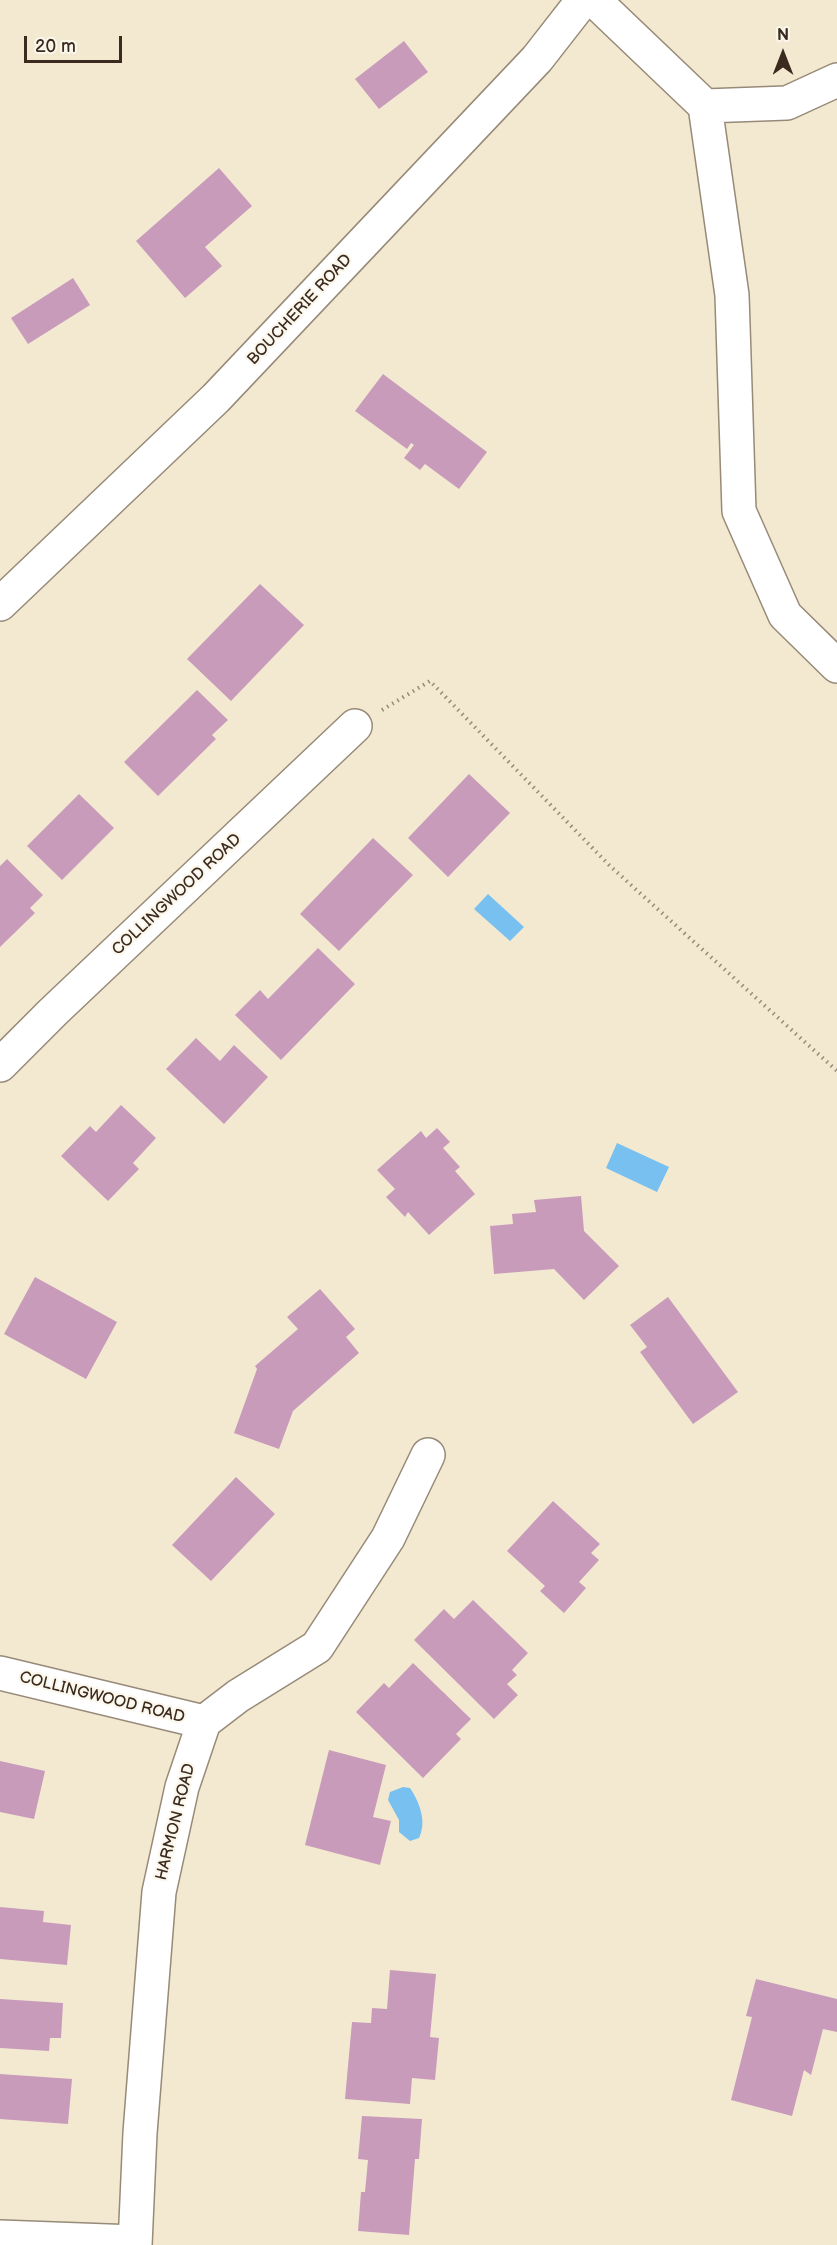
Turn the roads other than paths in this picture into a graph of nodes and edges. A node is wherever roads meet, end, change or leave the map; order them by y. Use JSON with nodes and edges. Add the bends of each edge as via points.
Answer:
{"nodes":[{"id":1,"x":583,"y":0,"type":"edge"},
{"id":2,"x":594,"y":0,"type":"edge"},
{"id":3,"x":837,"y":80,"type":"edge"},
{"id":4,"x":705,"y":106,"type":"junction"},
{"id":5,"x":0,"y":604,"type":"edge"},
{"id":6,"x":837,"y":666,"type":"edge"},
{"id":7,"x":355,"y":726,"type":"road end"},
{"id":8,"x":0,"y":1065,"type":"edge"},
{"id":9,"x":428,"y":1455,"type":"dead end"},
{"id":10,"x":0,"y":1673,"type":"edge"},
{"id":11,"x":204,"y":1722,"type":"junction"},
{"id":12,"x":0,"y":2237,"type":"edge"},
{"id":13,"x":135,"y":2243,"type":"edge"}],
"edges":[{"from":1,"to":5,"type":"street","name":"BOUCHERIE ROAD","via":[[537,59],[216,398]]},
{"from":2,"to":4,"type":"street"},
{"from":3,"to":4,"type":"street","via":[[787,103]]},
{"from":4,"to":6,"type":"street","via":[[732,295],[740,511],[785,615]]},
{"from":7,"to":8,"type":"street","name":"COLLINGWOOD ROAD"},
{"from":9,"to":11,"type":"street","via":[[388,1538],[317,1647]]},
{"from":10,"to":11,"type":"street","name":"COLLINGWOOD ROAD"},
{"from":11,"to":13,"type":"street","name":"HARMON ROAD","via":[[182,1787],[159,1892]]},
{"from":12,"to":13,"type":"street"}]}
